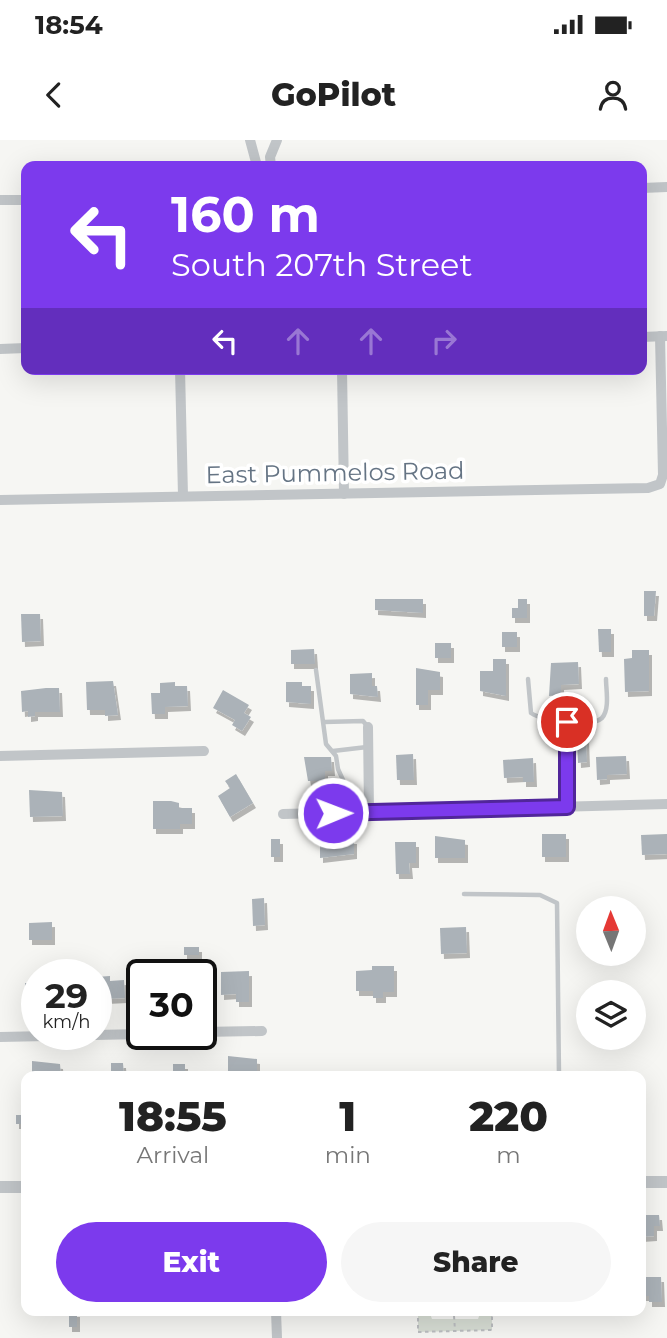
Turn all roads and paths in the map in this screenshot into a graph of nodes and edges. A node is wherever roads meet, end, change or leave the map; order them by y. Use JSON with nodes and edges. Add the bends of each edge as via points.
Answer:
{"nodes":[{"id":1,"x":250,"y":140,"type":"edge"},
{"id":2,"x":277,"y":140,"type":"edge"},
{"id":3,"x":256,"y":161,"type":"edge"},
{"id":4,"x":270,"y":161,"type":"edge"},
{"id":5,"x":667,"y":187,"type":"edge"},
{"id":6,"x":647,"y":188,"type":"edge"},
{"id":7,"x":0,"y":200,"type":"edge"},
{"id":8,"x":21,"y":200,"type":"edge"},
{"id":9,"x":663,"y":336,"type":"edge"},
{"id":10,"x":21,"y":348,"type":"edge"},
{"id":11,"x":0,"y":349,"type":"edge"},
{"id":12,"x":180,"y":375,"type":"edge"},
{"id":13,"x":342,"y":375,"type":"edge"},
{"id":14,"x":665,"y":447,"type":"edge"},
{"id":15,"x":344,"y":494,"type":"junction"},
{"id":16,"x":183,"y":496,"type":"junction"},
{"id":17,"x":0,"y":500,"type":"edge"},
{"id":18,"x":316,"y":670,"type":"dead end"},
{"id":19,"x":528,"y":679,"type":"dead end"},
{"id":20,"x":606,"y":679,"type":"dead end"},
{"id":21,"x":324,"y":722,"type":"junction"},
{"id":22,"x":567,"y":722,"type":"junction"},
{"id":23,"x":368,"y":727,"type":"joint"},
{"id":24,"x":368,"y":747,"type":"junction"},
{"id":25,"x":204,"y":751,"type":"dead end"},
{"id":26,"x":333,"y":751,"type":"junction"},
{"id":27,"x":0,"y":756,"type":"edge"},
{"id":28,"x":667,"y":804,"type":"edge"},
{"id":29,"x":567,"y":807,"type":"junction"},
{"id":30,"x":357,"y":812,"type":"junction"},
{"id":31,"x":369,"y":812,"type":"junction"},
{"id":32,"x":283,"y":814,"type":"dead end"},
{"id":33,"x":464,"y":894,"type":"dead end"},
{"id":34,"x":262,"y":1031,"type":"dead end"},
{"id":35,"x":217,"y":1032,"type":"edge"},
{"id":36,"x":126,"y":1034,"type":"edge"},
{"id":37,"x":0,"y":1037,"type":"edge"},
{"id":38,"x":559,"y":1071,"type":"edge"},
{"id":39,"x":646,"y":1182,"type":"edge"},
{"id":40,"x":667,"y":1182,"type":"edge"},
{"id":41,"x":0,"y":1187,"type":"edge"},
{"id":42,"x":21,"y":1187,"type":"edge"},
{"id":43,"x":276,"y":1316,"type":"edge"},
{"id":44,"x":418,"y":1316,"type":"edge"},
{"id":45,"x":454,"y":1316,"type":"dead end"},
{"id":46,"x":492,"y":1316,"type":"edge"},
{"id":47,"x":455,"y":1331,"type":"junction"},
{"id":48,"x":277,"y":1338,"type":"edge"}],
"edges":[{"from":1,"to":3,"type":"street"},
{"from":2,"to":4,"type":"street"},
{"from":5,"to":6,"type":"street"},
{"from":7,"to":8,"type":"street"},
{"from":9,"to":14,"type":"street"},
{"from":10,"to":11,"type":"street"},
{"from":12,"to":16,"type":"street"},
{"from":13,"to":15,"type":"street"},
{"from":14,"to":15,"type":"street","name":"East Pummelos Road","via":[[660,484],[648,488]]},
{"from":15,"to":16,"type":"street","name":"East Pummelos Road"},
{"from":16,"to":17,"type":"street","name":"East Pummelos Road"},
{"from":18,"to":21,"type":"lane"},
{"from":19,"to":22,"type":"lane","via":[[531,713],[546,721]]},
{"from":20,"to":22,"type":"lane","via":[[602,717]]},
{"from":21,"to":23,"type":"lane","via":[[363,721]]},
{"from":21,"to":26,"type":"lane","via":[[326,744]]},
{"from":22,"to":29,"type":"street"},
{"from":23,"to":24,"type":"street"},
{"from":24,"to":26,"type":"lane"},
{"from":24,"to":31,"type":"street"},
{"from":25,"to":27,"type":"street"},
{"from":26,"to":30,"type":"lane"},
{"from":28,"to":29,"type":"street"},
{"from":29,"to":31,"type":"street"},
{"from":30,"to":31,"type":"street"},
{"from":30,"to":32,"type":"street"},
{"from":33,"to":38,"type":"lane","via":[[540,895],[556,903]]},
{"from":34,"to":35,"type":"street"},
{"from":36,"to":37,"type":"street"},
{"from":39,"to":40,"type":"street"},
{"from":41,"to":42,"type":"street"},
{"from":43,"to":48,"type":"street"},
{"from":44,"to":47,"type":"path","via":[[418,1332]]},
{"from":45,"to":47,"type":"path"},
{"from":46,"to":47,"type":"path","via":[[492,1330]]}]}
